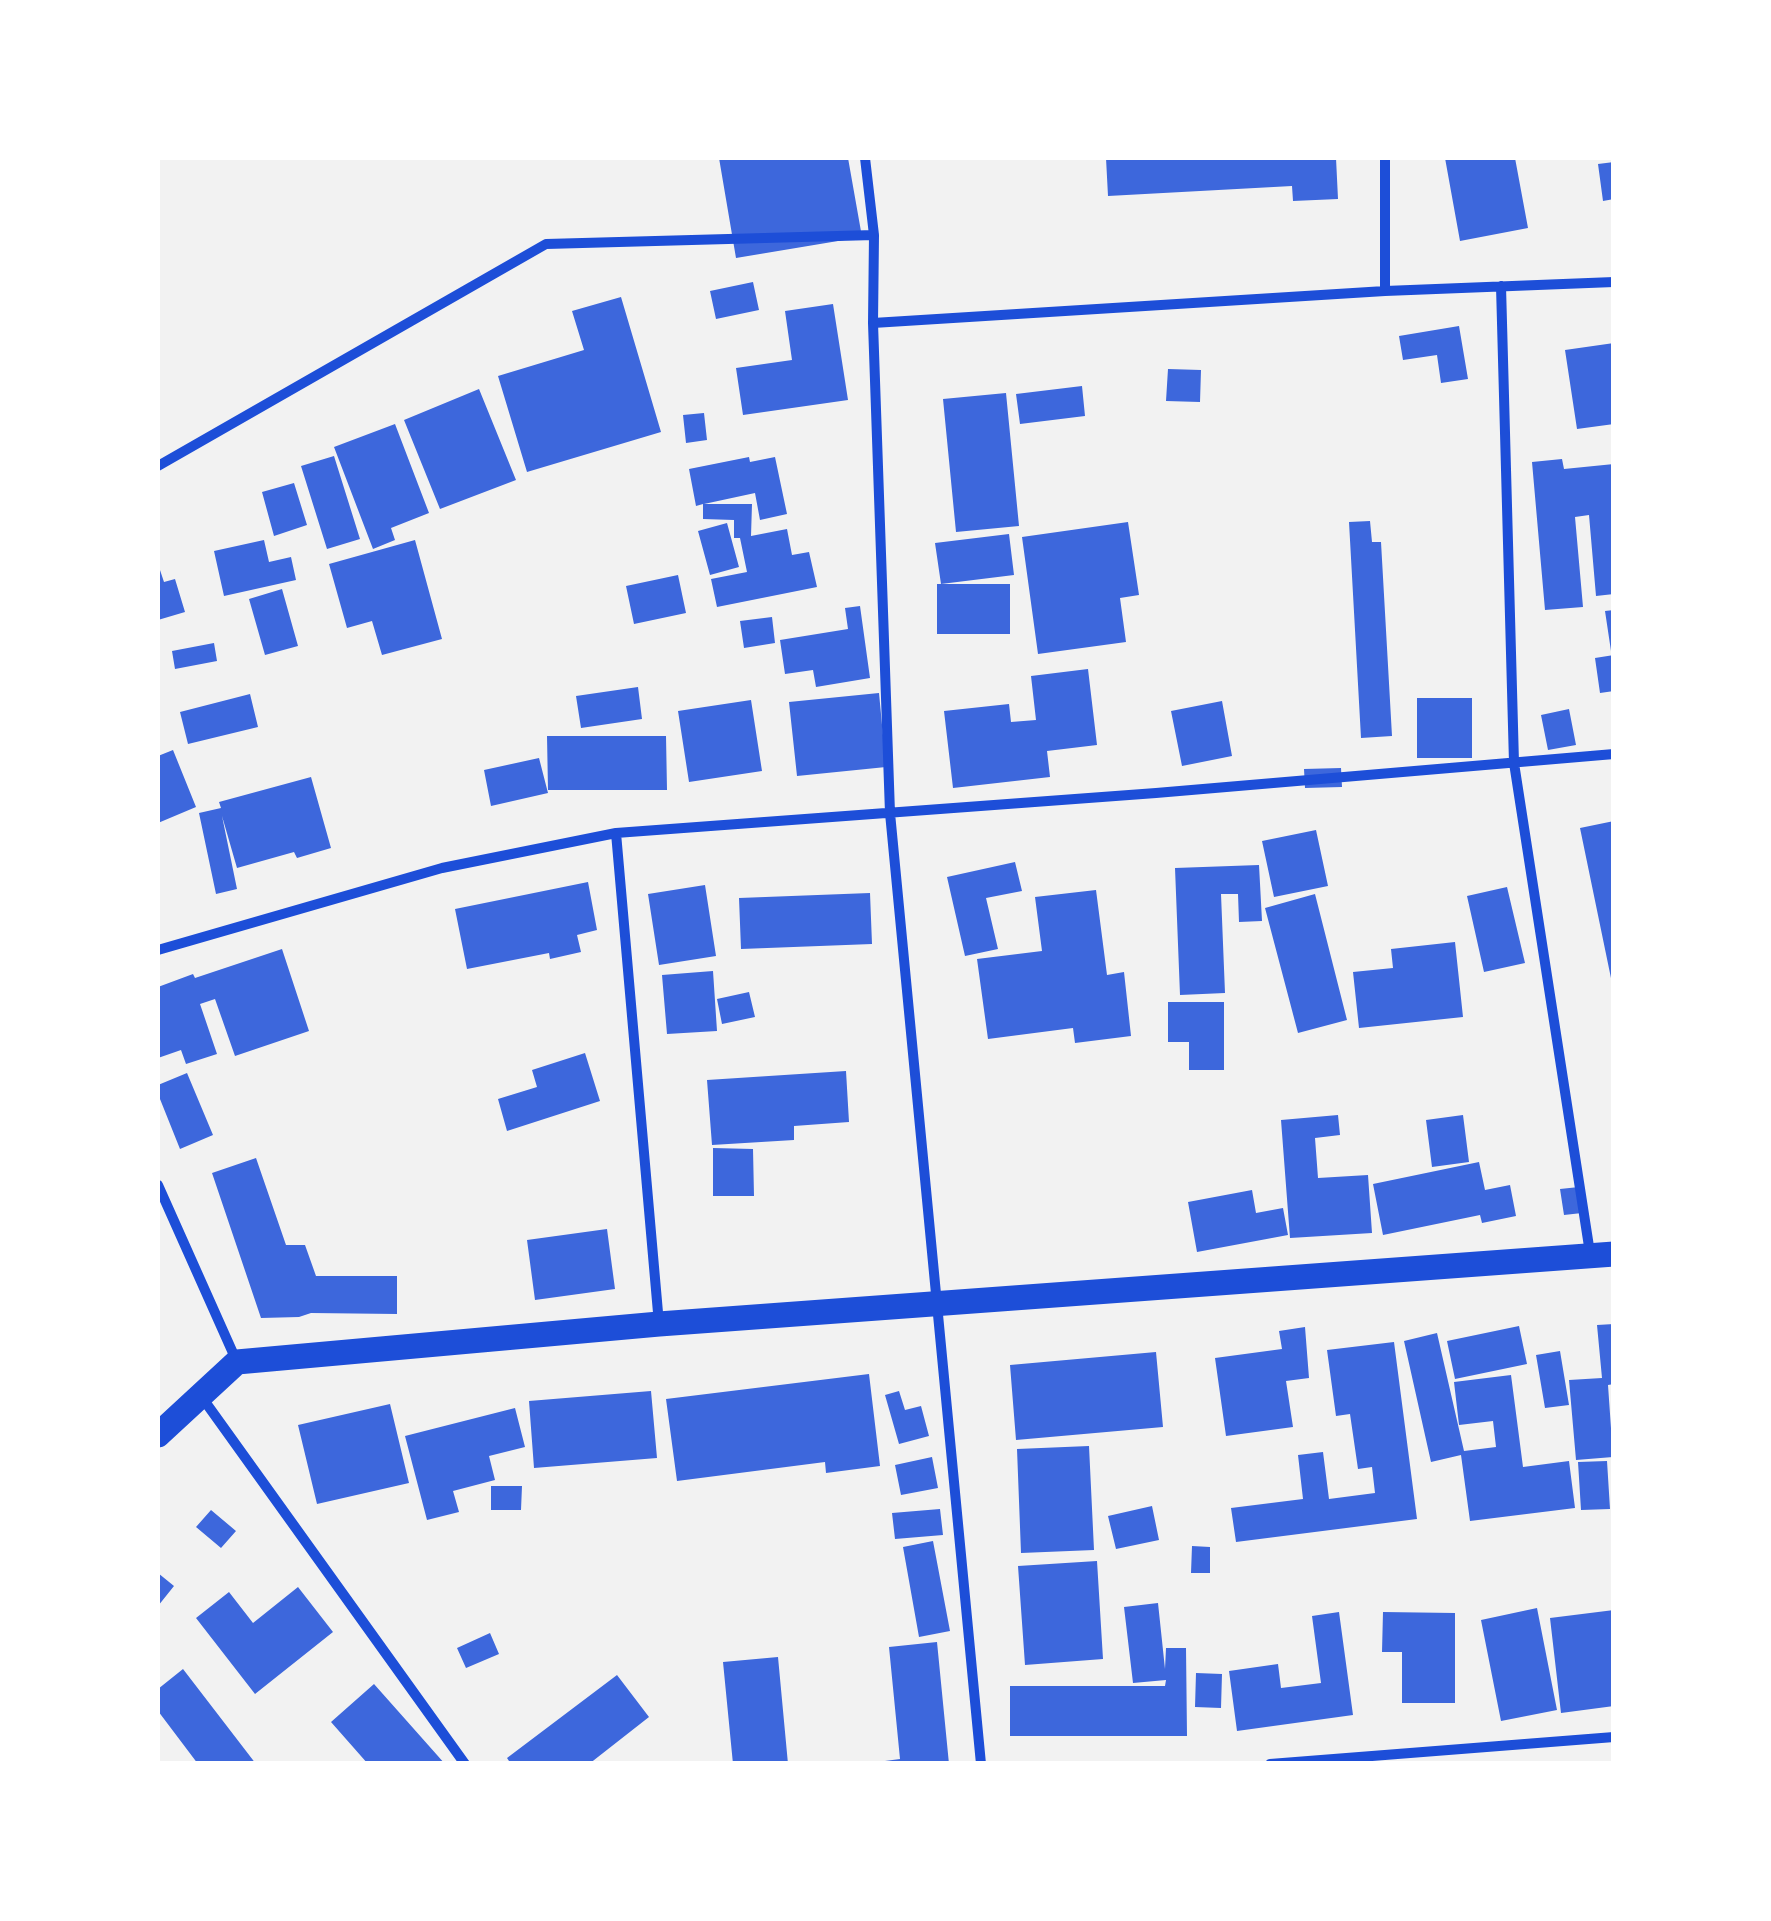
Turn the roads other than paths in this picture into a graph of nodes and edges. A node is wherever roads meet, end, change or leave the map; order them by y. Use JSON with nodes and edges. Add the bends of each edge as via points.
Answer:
{"nodes":[{"id":1,"x":865,"y":158,"type":"edge"},
{"id":2,"x":1385,"y":158,"type":"edge"},
{"id":3,"x":874,"y":234,"type":"junction"},
{"id":4,"x":1614,"y":282,"type":"edge"},
{"id":5,"x":1501,"y":286,"type":"junction"},
{"id":6,"x":1385,"y":291,"type":"junction"},
{"id":7,"x":873,"y":323,"type":"junction"},
{"id":8,"x":158,"y":466,"type":"edge"},
{"id":9,"x":1614,"y":754,"type":"edge"},
{"id":10,"x":1514,"y":763,"type":"junction"},
{"id":11,"x":890,"y":813,"type":"junction"},
{"id":12,"x":616,"y":833,"type":"junction"},
{"id":13,"x":158,"y":950,"type":"edge"},
{"id":14,"x":158,"y":1185,"type":"edge"},
{"id":15,"x":1602,"y":1255,"type":"edge"},
{"id":16,"x":938,"y":1304,"type":"junction"},
{"id":17,"x":659,"y":1324,"type":"junction"},
{"id":18,"x":237,"y":1362,"type":"junction"},
{"id":19,"x":201,"y":1396,"type":"junction"},
{"id":20,"x":158,"y":1436,"type":"edge"},
{"id":21,"x":1614,"y":1737,"type":"edge"},
{"id":22,"x":465,"y":1764,"type":"edge"},
{"id":23,"x":981,"y":1764,"type":"edge"},
{"id":24,"x":1270,"y":1764,"type":"edge"}],
"edges":[{"from":1,"to":3,"type":"street"},
{"from":2,"to":6,"type":"street"},
{"from":3,"to":7,"type":"street"},
{"from":3,"to":8,"type":"street","via":[[546,244]]},
{"from":4,"to":5,"type":"street"},
{"from":5,"to":6,"type":"street"},
{"from":5,"to":10,"type":"street"},
{"from":6,"to":7,"type":"street"},
{"from":7,"to":11,"type":"street"},
{"from":9,"to":10,"type":"street"},
{"from":10,"to":11,"type":"street"},
{"from":10,"to":15,"type":"street"},
{"from":11,"to":12,"type":"street"},
{"from":11,"to":16,"type":"street"},
{"from":12,"to":13,"type":"street","via":[[442,868]]},
{"from":12,"to":17,"type":"street"},
{"from":14,"to":18,"type":"street"},
{"from":15,"to":16,"type":"main road"},
{"from":16,"to":17,"type":"main road"},
{"from":16,"to":23,"type":"street"},
{"from":17,"to":18,"type":"main road"},
{"from":18,"to":19,"type":"main road"},
{"from":19,"to":20,"type":"main road"},
{"from":19,"to":22,"type":"street"},
{"from":21,"to":24,"type":"street"}]}
